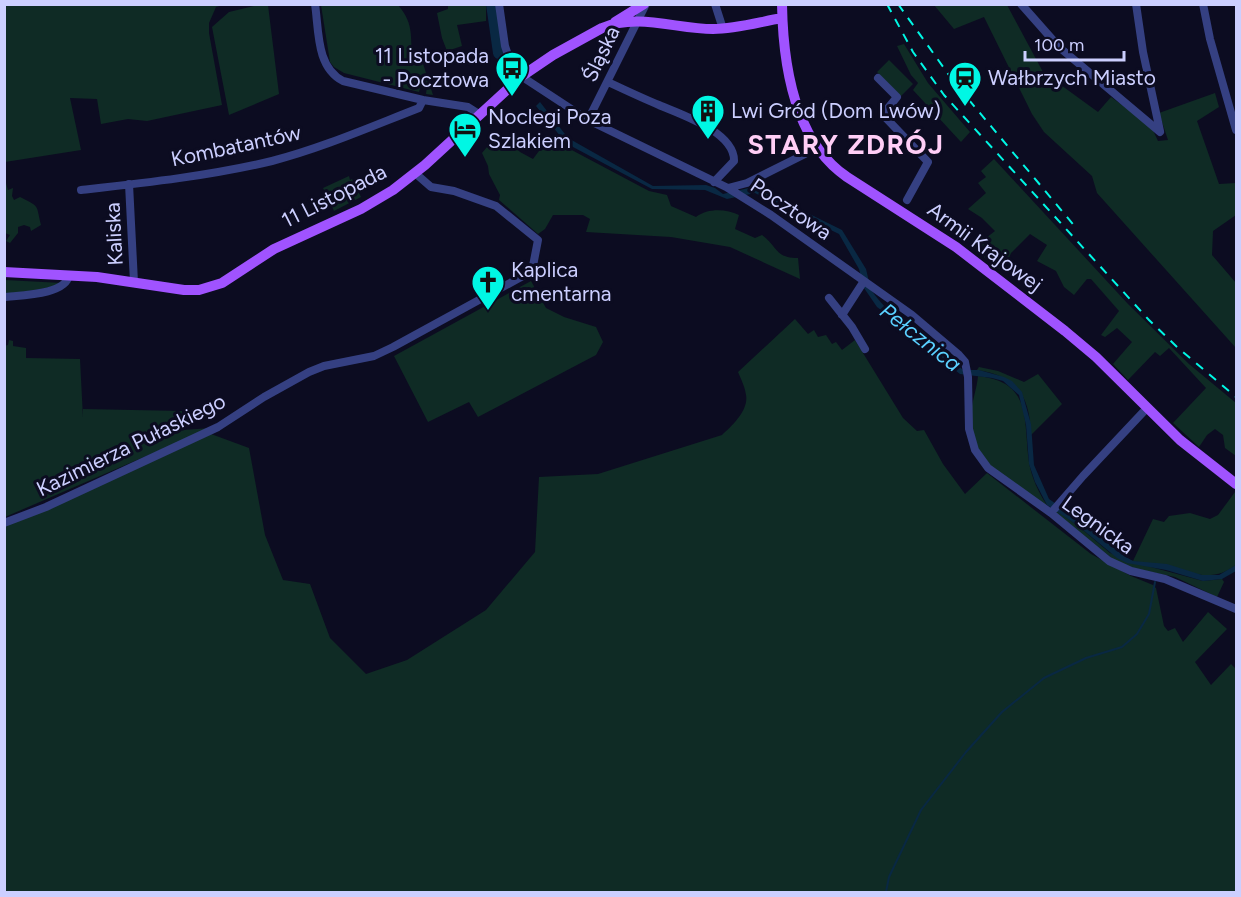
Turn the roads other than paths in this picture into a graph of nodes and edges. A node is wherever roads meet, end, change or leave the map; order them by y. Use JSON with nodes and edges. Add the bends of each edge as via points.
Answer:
{"nodes":[{"id":1,"x":315,"y":4,"type":"edge"},
{"id":2,"x":498,"y":4,"type":"edge"},
{"id":3,"x":645,"y":4,"type":"edge"},
{"id":4,"x":715,"y":4,"type":"edge"},
{"id":5,"x":782,"y":4,"type":"edge"},
{"id":6,"x":1021,"y":4,"type":"edge"},
{"id":7,"x":1136,"y":4,"type":"edge"},
{"id":8,"x":1203,"y":4,"type":"edge"},
{"id":9,"x":782,"y":18,"type":"junction"},
{"id":10,"x":637,"y":22,"type":"junction"},
{"id":11,"x":610,"y":25,"type":"junction"},
{"id":12,"x":723,"y":29,"type":"junction"},
{"id":13,"x":522,"y":76,"type":"junction"},
{"id":14,"x":878,"y":78,"type":"dead end"},
{"id":15,"x":608,"y":82,"type":"junction"},
{"id":16,"x":423,"y":100,"type":"junction"},
{"id":17,"x":479,"y":114,"type":"junction"},
{"id":18,"x":588,"y":120,"type":"junction"},
{"id":19,"x":1236,"y":130,"type":"edge"},
{"id":20,"x":805,"y":154,"type":"dead end"},
{"id":21,"x":415,"y":173,"type":"junction"},
{"id":22,"x":714,"y":182,"type":"junction"},
{"id":23,"x":129,"y":184,"type":"junction"},
{"id":24,"x":729,"y":189,"type":"junction"},
{"id":25,"x":81,"y":190,"type":"dead end"},
{"id":26,"x":907,"y":200,"type":"dead end"},
{"id":27,"x":4,"y":272,"type":"edge"},
{"id":28,"x":69,"y":275,"type":"junction"},
{"id":29,"x":134,"y":282,"type":"junction"},
{"id":30,"x":864,"y":283,"type":"junction"},
{"id":31,"x":4,"y":297,"type":"edge"},
{"id":32,"x":829,"y":298,"type":"dead end"},
{"id":33,"x":842,"y":315,"type":"junction"},
{"id":34,"x":865,"y":349,"type":"dead end"},
{"id":35,"x":1147,"y":408,"type":"junction"},
{"id":36,"x":969,"y":429,"type":"joint"},
{"id":37,"x":1236,"y":484,"type":"edge"},
{"id":38,"x":1051,"y":513,"type":"junction"},
{"id":39,"x":4,"y":523,"type":"edge"},
{"id":40,"x":1236,"y":609,"type":"edge"}],
"edges":[{"from":1,"to":16,"type":"street","via":[[324,63],[334,76]]},
{"from":2,"to":13,"type":"street","via":[[512,67]]},
{"from":3,"to":10,"type":"street","name":"Śląska"},
{"from":3,"to":11,"type":"main road"},
{"from":4,"to":12,"type":"street"},
{"from":5,"to":9,"type":"main road","name":"Armii Krajowej"},
{"from":6,"to":7,"type":"street","via":[[1059,47],[1160,132]]},
{"from":8,"to":19,"type":"street"},
{"from":9,"to":12,"type":"main road","name":"11 Listopada"},
{"from":9,"to":35,"type":"main road","name":"Armii Krajowej","via":[[793,92],[815,143],[833,165],[969,257],[1084,347]]},
{"from":10,"to":11,"type":"main road","name":"11 Listopada"},
{"from":10,"to":12,"type":"main road","name":"11 Listopada"},
{"from":10,"to":15,"type":"street","name":"Śląska"},
{"from":11,"to":13,"type":"main road","name":"11 Listopada","via":[[557,52]]},
{"from":13,"to":17,"type":"main road","name":"11 Listopada"},
{"from":13,"to":18,"type":"street","name":"Pocztowa"},
{"from":14,"to":26,"type":"street","via":[[897,97],[885,117],[928,162]]},
{"from":15,"to":18,"type":"street","name":"Śląska"},
{"from":15,"to":22,"type":"street","via":[[689,116],[726,142],[734,161]]},
{"from":16,"to":17,"type":"street","via":[[468,107]]},
{"from":16,"to":23,"type":"street","name":"Kombatantów","via":[[419,108],[298,154],[238,168]]},
{"from":17,"to":21,"type":"main road","name":"11 Listopada"},
{"from":18,"to":22,"type":"street","name":"Pocztowa"},
{"from":20,"to":24,"type":"street"},
{"from":21,"to":29,"type":"main road","name":"11 Listopada","via":[[374,202],[283,245],[222,283],[184,290]]},
{"from":21,"to":39,"type":"street","name":"Kazimierza Pułaskiego","via":[[431,187],[496,206],[539,240],[532,271],[393,347],[374,356],[309,372],[218,427]]},
{"from":22,"to":24,"type":"street","name":"Pocztowa"},
{"from":23,"to":25,"type":"street","name":"Kombatantów"},
{"from":23,"to":29,"type":"street","name":"Kaliska"},
{"from":24,"to":30,"type":"street","name":"Pocztowa"},
{"from":27,"to":28,"type":"main road","name":"11 Listopada"},
{"from":28,"to":29,"type":"main road","name":"11 Listopada"},
{"from":28,"to":31,"type":"street","via":[[59,289]]},
{"from":30,"to":33,"type":"street"},
{"from":30,"to":36,"type":"street","name":"Pocztowa","via":[[912,315],[965,362]]},
{"from":32,"to":33,"type":"street"},
{"from":33,"to":34,"type":"street"},
{"from":35,"to":37,"type":"main road","name":"Armii Krajowej"},
{"from":35,"to":38,"type":"street"},
{"from":36,"to":38,"type":"street","name":"Legnicka","via":[[975,450],[988,468]]},
{"from":38,"to":40,"type":"street","name":"Legnicka","via":[[1109,561]]}]}
